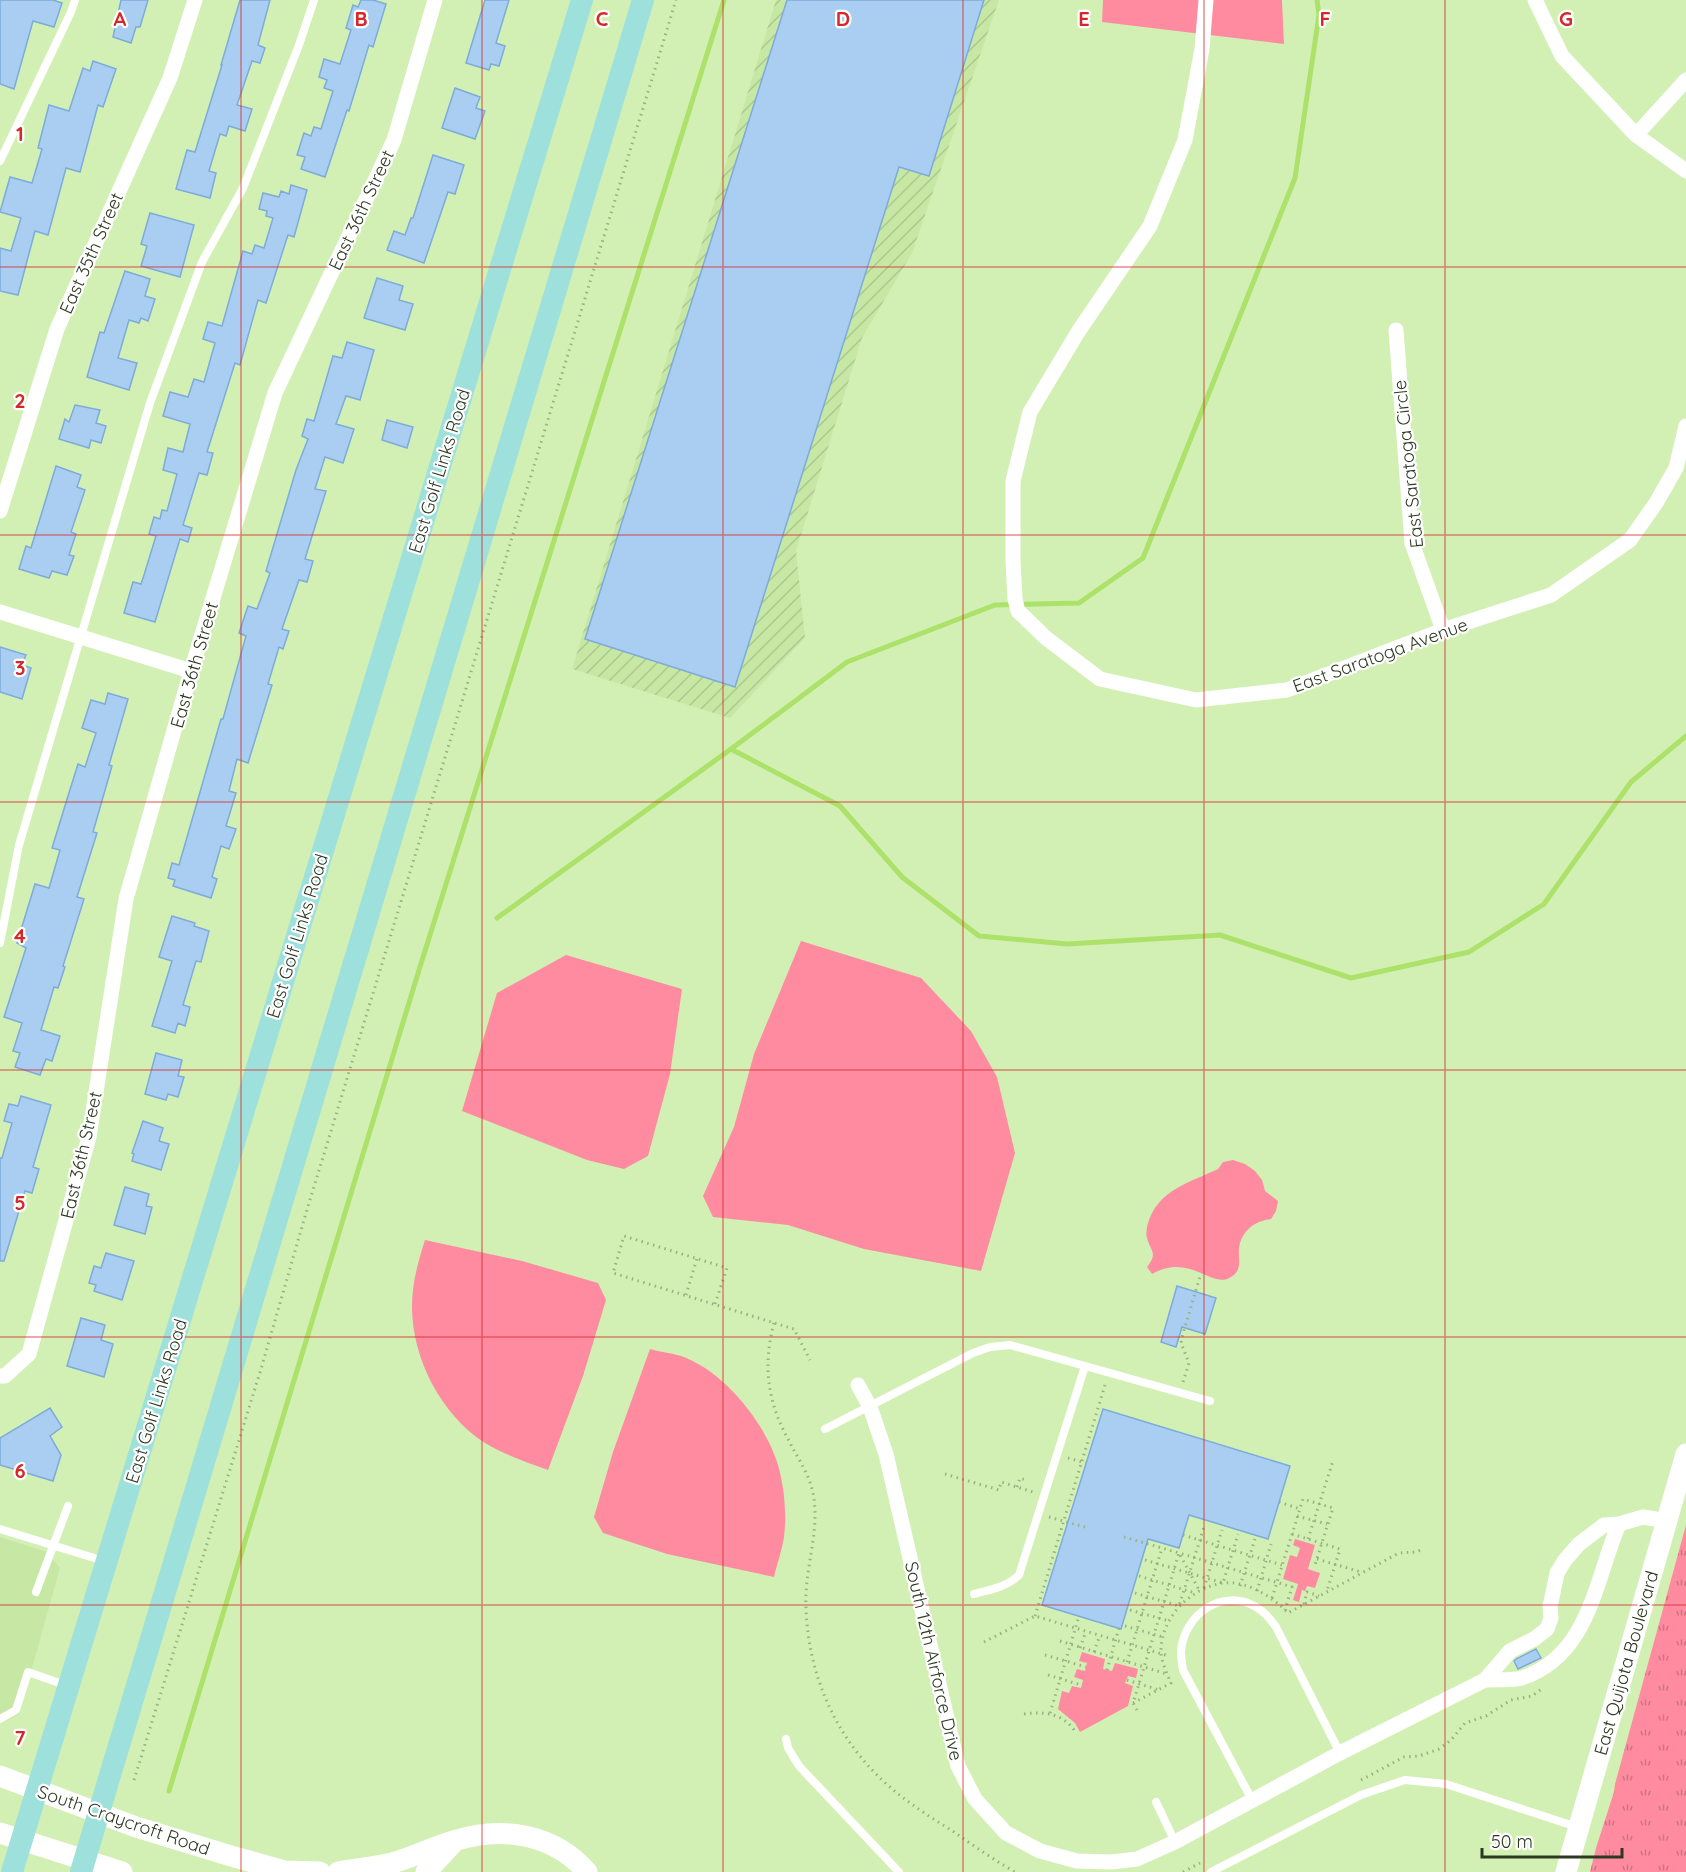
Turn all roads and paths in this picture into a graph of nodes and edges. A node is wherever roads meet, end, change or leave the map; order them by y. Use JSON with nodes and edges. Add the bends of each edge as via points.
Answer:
{"nodes":[{"id":1,"x":75,"y":0,"type":"edge"},
{"id":2,"x":195,"y":0,"type":"edge"},
{"id":3,"x":314,"y":0,"type":"edge"},
{"id":4,"x":435,"y":0,"type":"edge"},
{"id":5,"x":582,"y":0,"type":"edge"},
{"id":6,"x":643,"y":0,"type":"edge"},
{"id":7,"x":676,"y":0,"type":"edge"},
{"id":8,"x":1206,"y":0,"type":"edge"},
{"id":9,"x":1535,"y":0,"type":"edge"},
{"id":10,"x":1686,"y":80,"type":"edge"},
{"id":11,"x":1636,"y":135,"type":"junction"},
{"id":12,"x":0,"y":161,"type":"edge"},
{"id":13,"x":1686,"y":171,"type":"edge"},
{"id":14,"x":1395,"y":330,"type":"dead end"},
{"id":15,"x":1686,"y":426,"type":"edge"},
{"id":16,"x":0,"y":511,"type":"edge"},
{"id":17,"x":0,"y":612,"type":"edge"},
{"id":18,"x":1443,"y":630,"type":"junction"},
{"id":19,"x":80,"y":637,"type":"junction"},
{"id":20,"x":191,"y":671,"type":"junction"},
{"id":21,"x":0,"y":943,"type":"edge"},
{"id":22,"x":697,"y":1258,"type":"junction"},
{"id":23,"x":1201,"y":1273,"type":"dead end"},
{"id":24,"x":686,"y":1295,"type":"junction"},
{"id":25,"x":715,"y":1305,"type":"junction"},
{"id":26,"x":774,"y":1323,"type":"dead end"},
{"id":27,"x":810,"y":1360,"type":"dead end"},
{"id":28,"x":1085,"y":1366,"type":"junction"},
{"id":29,"x":1108,"y":1372,"type":"junction"},
{"id":30,"x":0,"y":1376,"type":"edge"},
{"id":31,"x":858,"y":1385,"type":"dead end"},
{"id":32,"x":1180,"y":1392,"type":"junction"},
{"id":33,"x":1210,"y":1401,"type":"dead end"},
{"id":34,"x":870,"y":1407,"type":"junction"},
{"id":35,"x":825,"y":1429,"type":"dead end"},
{"id":36,"x":1686,"y":1454,"type":"edge"},
{"id":37,"x":1058,"y":1455,"type":"junction"},
{"id":38,"x":1082,"y":1461,"type":"junction"},
{"id":39,"x":1333,"y":1461,"type":"dead end"},
{"id":40,"x":1086,"y":1463,"type":"dead end"},
{"id":41,"x":945,"y":1474,"type":"dead end"},
{"id":42,"x":1028,"y":1481,"type":"dead end"},
{"id":43,"x":1017,"y":1487,"type":"junction"},
{"id":44,"x":1279,"y":1502,"type":"dead end"},
{"id":45,"x":1319,"y":1503,"type":"junction"},
{"id":46,"x":68,"y":1506,"type":"dead end"},
{"id":47,"x":1300,"y":1509,"type":"junction"},
{"id":48,"x":1039,"y":1515,"type":"junction"},
{"id":49,"x":1297,"y":1516,"type":"junction"},
{"id":50,"x":1063,"y":1521,"type":"junction"},
{"id":51,"x":1314,"y":1521,"type":"junction"},
{"id":52,"x":1667,"y":1521,"type":"junction"},
{"id":53,"x":1205,"y":1524,"type":"dead end"},
{"id":54,"x":1328,"y":1524,"type":"junction"},
{"id":55,"x":1619,"y":1524,"type":"junction"},
{"id":56,"x":1085,"y":1527,"type":"dead end"},
{"id":57,"x":0,"y":1528,"type":"edge"},
{"id":58,"x":1222,"y":1530,"type":"dead end"},
{"id":59,"x":1238,"y":1534,"type":"dead end"},
{"id":60,"x":1292,"y":1534,"type":"junction"},
{"id":61,"x":1183,"y":1535,"type":"dead end"},
{"id":62,"x":1124,"y":1537,"type":"dead end"},
{"id":63,"x":1255,"y":1539,"type":"dead end"},
{"id":64,"x":1308,"y":1539,"type":"junction"},
{"id":65,"x":1200,"y":1540,"type":"junction"},
{"id":66,"x":1322,"y":1543,"type":"junction"},
{"id":67,"x":1271,"y":1544,"type":"dead end"},
{"id":68,"x":53,"y":1545,"type":"junction"},
{"id":69,"x":1217,"y":1546,"type":"junction"},
{"id":70,"x":1162,"y":1548,"type":"junction"},
{"id":71,"x":1233,"y":1550,"type":"junction"},
{"id":72,"x":1179,"y":1553,"type":"junction"},
{"id":73,"x":1250,"y":1555,"type":"junction"},
{"id":74,"x":1194,"y":1558,"type":"junction"},
{"id":75,"x":1317,"y":1559,"type":"junction"},
{"id":76,"x":1145,"y":1560,"type":"dead end"},
{"id":77,"x":1266,"y":1560,"type":"junction"},
{"id":78,"x":107,"y":1562,"type":"junction"},
{"id":79,"x":1212,"y":1563,"type":"junction"},
{"id":80,"x":1158,"y":1564,"type":"junction"},
{"id":81,"x":1282,"y":1565,"type":"junction"},
{"id":82,"x":1315,"y":1565,"type":"dead end"},
{"id":83,"x":1335,"y":1565,"type":"junction"},
{"id":84,"x":1228,"y":1568,"type":"junction"},
{"id":85,"x":1174,"y":1569,"type":"junction"},
{"id":86,"x":1189,"y":1573,"type":"junction"},
{"id":87,"x":1244,"y":1573,"type":"junction"},
{"id":88,"x":1362,"y":1573,"type":"dead end"},
{"id":89,"x":1139,"y":1576,"type":"dead end"},
{"id":90,"x":1261,"y":1578,"type":"junction"},
{"id":91,"x":1207,"y":1579,"type":"junction"},
{"id":92,"x":1152,"y":1580,"type":"junction"},
{"id":93,"x":1277,"y":1582,"type":"junction"},
{"id":94,"x":1169,"y":1585,"type":"junction"},
{"id":95,"x":1240,"y":1586,"type":"dead end"},
{"id":96,"x":1204,"y":1589,"type":"dead end"},
{"id":97,"x":1184,"y":1590,"type":"junction"},
{"id":98,"x":1257,"y":1591,"type":"dead end"},
{"id":99,"x":36,"y":1592,"type":"dead end"},
{"id":100,"x":1327,"y":1592,"type":"dead end"},
{"id":101,"x":1135,"y":1593,"type":"dead end"},
{"id":102,"x":1196,"y":1593,"type":"dead end"},
{"id":103,"x":974,"y":1594,"type":"dead end"},
{"id":104,"x":1147,"y":1596,"type":"junction"},
{"id":105,"x":1319,"y":1596,"type":"dead end"},
{"id":106,"x":1272,"y":1598,"type":"dead end"},
{"id":107,"x":1164,"y":1602,"type":"junction"},
{"id":108,"x":1304,"y":1604,"type":"dead end"},
{"id":109,"x":1208,"y":1606,"type":"junction"},
{"id":110,"x":1130,"y":1610,"type":"dead end"},
{"id":111,"x":1285,"y":1610,"type":"dead end"},
{"id":112,"x":1142,"y":1613,"type":"junction"},
{"id":113,"x":1035,"y":1616,"type":"junction"},
{"id":114,"x":1079,"y":1616,"type":"dead end"},
{"id":115,"x":1159,"y":1618,"type":"junction"},
{"id":116,"x":1169,"y":1621,"type":"dead end"},
{"id":117,"x":1125,"y":1626,"type":"dead end"},
{"id":118,"x":1075,"y":1628,"type":"junction"},
{"id":119,"x":1119,"y":1628,"type":"dead end"},
{"id":120,"x":1137,"y":1630,"type":"junction"},
{"id":121,"x":1086,"y":1631,"type":"junction"},
{"id":122,"x":1100,"y":1635,"type":"junction"},
{"id":123,"x":1154,"y":1635,"type":"junction"},
{"id":124,"x":1163,"y":1637,"type":"dead end"},
{"id":125,"x":1116,"y":1640,"type":"junction"},
{"id":126,"x":1060,"y":1641,"type":"dead end"},
{"id":127,"x":984,"y":1642,"type":"dead end"},
{"id":128,"x":1070,"y":1645,"type":"junction"},
{"id":129,"x":1132,"y":1645,"type":"junction"},
{"id":130,"x":1080,"y":1648,"type":"junction"},
{"id":131,"x":1149,"y":1650,"type":"junction"},
{"id":132,"x":1094,"y":1652,"type":"junction"},
{"id":133,"x":1045,"y":1655,"type":"dead end"},
{"id":134,"x":1110,"y":1657,"type":"junction"},
{"id":135,"x":1182,"y":1660,"type":"junction"},
{"id":136,"x":1065,"y":1661,"type":"junction"},
{"id":137,"x":1127,"y":1662,"type":"junction"},
{"id":138,"x":1086,"y":1667,"type":"dead end"},
{"id":139,"x":1144,"y":1667,"type":"junction"},
{"id":140,"x":1107,"y":1670,"type":"dead end"},
{"id":141,"x":1540,"y":1670,"type":"junction"},
{"id":142,"x":1167,"y":1674,"type":"dead end"},
{"id":143,"x":1048,"y":1675,"type":"dead end"},
{"id":144,"x":1060,"y":1678,"type":"junction"},
{"id":145,"x":1127,"y":1680,"type":"dead end"},
{"id":146,"x":1485,"y":1680,"type":"junction"},
{"id":147,"x":1081,"y":1684,"type":"dead end"},
{"id":148,"x":1139,"y":1684,"type":"junction"},
{"id":149,"x":69,"y":1687,"type":"junction"},
{"id":150,"x":1159,"y":1690,"type":"dead end"},
{"id":151,"x":1137,"y":1710,"type":"dead end"},
{"id":152,"x":1050,"y":1713,"type":"junction"},
{"id":153,"x":1024,"y":1714,"type":"dead end"},
{"id":154,"x":0,"y":1719,"type":"edge"},
{"id":155,"x":1076,"y":1733,"type":"dead end"},
{"id":156,"x":786,"y":1739,"type":"dead end"},
{"id":157,"x":1340,"y":1753,"type":"junction"},
{"id":158,"x":0,"y":1776,"type":"edge"},
{"id":159,"x":134,"y":1780,"type":"dead end"},
{"id":160,"x":1352,"y":1785,"type":"dead end"},
{"id":161,"x":37,"y":1791,"type":"junction"},
{"id":162,"x":1252,"y":1800,"type":"junction"},
{"id":163,"x":1156,"y":1802,"type":"dead end"},
{"id":164,"x":100,"y":1813,"type":"junction"},
{"id":165,"x":1579,"y":1828,"type":"junction"},
{"id":166,"x":0,"y":1833,"type":"edge"},
{"id":167,"x":456,"y":1840,"type":"junction"},
{"id":168,"x":22,"y":1841,"type":"junction"},
{"id":169,"x":1175,"y":1842,"type":"junction"},
{"id":170,"x":1204,"y":1861,"type":"dead end"},
{"id":171,"x":83,"y":1866,"type":"edge"},
{"id":172,"x":12,"y":1872,"type":"edge"},
{"id":173,"x":122,"y":1872,"type":"edge"},
{"id":174,"x":320,"y":1872,"type":"edge"},
{"id":175,"x":338,"y":1872,"type":"edge"},
{"id":176,"x":426,"y":1872,"type":"edge"},
{"id":177,"x":587,"y":1872,"type":"edge"},
{"id":178,"x":899,"y":1872,"type":"edge"},
{"id":179,"x":1015,"y":1872,"type":"edge"},
{"id":180,"x":1183,"y":1872,"type":"edge"},
{"id":181,"x":1211,"y":1872,"type":"edge"},
{"id":182,"x":1566,"y":1872,"type":"edge"}],
"edges":[{"from":1,"to":12,"type":"lane"},
{"from":2,"to":16,"type":"street","name":"East 35th Street","via":[[170,78],[57,329]]},
{"from":3,"to":19,"type":"lane","via":[[243,188],[202,262],[150,403]]},
{"from":4,"to":20,"type":"street","name":"East 36th Street","via":[[394,140],[276,393]]},
{"from":5,"to":78,"type":"main road","name":"East Golf Links Road"},
{"from":6,"to":164,"type":"main road"},
{"from":7,"to":159,"type":"path"},
{"from":8,"to":18,"type":"street","name":"East Saratoga Avenue","via":[[1202,49],[1185,140],[1150,226],[1078,332],[1030,412],[1013,481],[1013,561],[1018,611],[1100,679],[1196,700],[1287,690]]},
{"from":9,"to":11,"type":"street","via":[[1562,57]]},
{"from":10,"to":11,"type":"street"},
{"from":11,"to":13,"type":"street"},
{"from":14,"to":18,"type":"street","name":"East Saratoga Circle","via":[[1412,543]]},
{"from":15,"to":18,"type":"street","name":"East Saratoga Avenue","via":[[1676,468],[1630,540],[1551,595]]},
{"from":17,"to":19,"type":"street"},
{"from":19,"to":20,"type":"street"},
{"from":19,"to":21,"type":"lane","via":[[19,845]]},
{"from":20,"to":30,"type":"street","name":"East 36th Street","via":[[126,899],[89,1137],[30,1354]]},
{"from":22,"to":24,"type":"path"},
{"from":22,"to":24,"type":"path","via":[[624,1236],[613,1273]]},
{"from":22,"to":25,"type":"path","via":[[728,1268]]},
{"from":23,"to":32,"type":"path","via":[[1182,1337],[1189,1363]]},
{"from":24,"to":25,"type":"path"},
{"from":25,"to":27,"type":"path","via":[[794,1329]]},
{"from":26,"to":179,"type":"path","via":[[768,1350],[769,1389],[775,1411],[808,1475],[814,1499],[807,1628],[810,1652],[829,1706],[857,1751],[898,1794]]},
{"from":28,"to":29,"type":"lane"},
{"from":28,"to":34,"type":"lane","via":[[1010,1345],[990,1347]]},
{"from":28,"to":37,"type":"lane"},
{"from":29,"to":32,"type":"lane"},
{"from":29,"to":38,"type":"path"},
{"from":31,"to":34,"type":"street","name":"South 12th Airforce Drive"},
{"from":32,"to":33,"type":"lane"},
{"from":34,"to":35,"type":"lane"},
{"from":34,"to":169,"type":"street","name":"South 12th Airforce Drive","via":[[886,1454],[958,1766],[975,1799],[1006,1833],[1040,1851],[1077,1861],[1137,1859]]},
{"from":36,"to":52,"type":"main road","name":"East Quijota Boulevard"},
{"from":37,"to":38,"type":"path"},
{"from":37,"to":48,"type":"lane"},
{"from":38,"to":40,"type":"path"},
{"from":38,"to":50,"type":"path"},
{"from":39,"to":45,"type":"path"},
{"from":41,"to":43,"type":"path","via":[[999,1490],[1001,1482]]},
{"from":42,"to":43,"type":"path","via":[[1020,1478]]},
{"from":43,"to":48,"type":"path","via":[[1034,1492],[1028,1512]]},
{"from":44,"to":47,"type":"path"},
{"from":45,"to":47,"type":"path","via":[[1303,1499]]},
{"from":45,"to":51,"type":"path"},
{"from":45,"to":54,"type":"path","via":[[1333,1508]]},
{"from":46,"to":68,"type":"lane"},
{"from":47,"to":49,"type":"path"},
{"from":48,"to":50,"type":"path"},
{"from":48,"to":103,"type":"lane","via":[[1018,1575],[1012,1582]]},
{"from":49,"to":51,"type":"path"},
{"from":49,"to":60,"type":"path"},
{"from":50,"to":56,"type":"path"},
{"from":50,"to":113,"type":"path"},
{"from":51,"to":54,"type":"path"},
{"from":51,"to":64,"type":"path"},
{"from":52,"to":55,"type":"street","name":"South 12th Airforce Drive","via":[[1643,1517]]},
{"from":52,"to":165,"type":"main road","name":"East Quijota Boulevard"},
{"from":53,"to":65,"type":"path"},
{"from":54,"to":66,"type":"path"},
{"from":55,"to":141,"type":"street","name":"South 12th Airforce Drive","via":[[1578,1635]]},
{"from":55,"to":146,"type":"street","name":"South 12th Airforce Drive","via":[[1604,1525],[1565,1560],[1553,1589],[1547,1629],[1510,1651]]},
{"from":57,"to":68,"type":"lane"},
{"from":58,"to":69,"type":"path"},
{"from":59,"to":71,"type":"path"},
{"from":60,"to":64,"type":"path"},
{"from":60,"to":81,"type":"path"},
{"from":61,"to":65,"type":"path"},
{"from":62,"to":70,"type":"path"},
{"from":63,"to":73,"type":"path"},
{"from":64,"to":66,"type":"path"},
{"from":65,"to":69,"type":"path"},
{"from":65,"to":74,"type":"path"},
{"from":66,"to":75,"type":"path"},
{"from":66,"to":83,"type":"path","via":[[1340,1549]]},
{"from":67,"to":77,"type":"path"},
{"from":68,"to":78,"type":"lane"},
{"from":68,"to":99,"type":"lane"},
{"from":69,"to":71,"type":"path"},
{"from":69,"to":79,"type":"path"},
{"from":70,"to":72,"type":"path"},
{"from":70,"to":80,"type":"path"},
{"from":71,"to":73,"type":"path"},
{"from":71,"to":84,"type":"path"},
{"from":72,"to":74,"type":"path"},
{"from":72,"to":85,"type":"path"},
{"from":72,"to":86,"type":"path"},
{"from":73,"to":77,"type":"path"},
{"from":73,"to":87,"type":"path"},
{"from":74,"to":79,"type":"path"},
{"from":74,"to":86,"type":"path"},
{"from":75,"to":82,"type":"path"},
{"from":75,"to":83,"type":"path"},
{"from":76,"to":80,"type":"path"},
{"from":77,"to":81,"type":"path"},
{"from":77,"to":90,"type":"path"},
{"from":78,"to":149,"type":"main road","name":"East Golf Links Road"},
{"from":79,"to":84,"type":"path"},
{"from":79,"to":91,"type":"path"},
{"from":80,"to":85,"type":"path"},
{"from":80,"to":92,"type":"path"},
{"from":81,"to":93,"type":"path"},
{"from":83,"to":88,"type":"path"},
{"from":83,"to":100,"type":"path"},
{"from":84,"to":87,"type":"path"},
{"from":84,"to":91,"type":"path","via":[[1223,1583]]},
{"from":85,"to":86,"type":"path"},
{"from":85,"to":94,"type":"path"},
{"from":86,"to":91,"type":"path"},
{"from":86,"to":97,"type":"path"},
{"from":86,"to":109,"type":"path"},
{"from":87,"to":90,"type":"path"},
{"from":87,"to":95,"type":"path"},
{"from":89,"to":92,"type":"path"},
{"from":90,"to":93,"type":"path"},
{"from":90,"to":98,"type":"path"},
{"from":91,"to":96,"type":"path"},
{"from":92,"to":94,"type":"path"},
{"from":92,"to":104,"type":"path"},
{"from":93,"to":106,"type":"path"},
{"from":93,"to":111,"type":"path","via":[[1292,1587]]},
{"from":94,"to":97,"type":"path"},
{"from":94,"to":107,"type":"path"},
{"from":97,"to":102,"type":"path"},
{"from":97,"to":107,"type":"path","via":[[1179,1606]]},
{"from":101,"to":104,"type":"path"},
{"from":104,"to":107,"type":"path"},
{"from":104,"to":112,"type":"path"},
{"from":105,"to":108,"type":"path","via":[[1307,1593]]},
{"from":107,"to":115,"type":"path"},
{"from":109,"to":135,"type":"lane","via":[[1190,1623]]},
{"from":109,"to":157,"type":"lane","via":[[1242,1602],[1266,1614]]},
{"from":110,"to":112,"type":"path"},
{"from":112,"to":115,"type":"path"},
{"from":112,"to":120,"type":"path"},
{"from":113,"to":118,"type":"path"},
{"from":113,"to":127,"type":"path"},
{"from":114,"to":118,"type":"path"},
{"from":115,"to":116,"type":"path"},
{"from":115,"to":123,"type":"path"},
{"from":117,"to":120,"type":"path"},
{"from":118,"to":121,"type":"path"},
{"from":118,"to":128,"type":"path"},
{"from":119,"to":125,"type":"path"},
{"from":120,"to":123,"type":"path"},
{"from":120,"to":129,"type":"path"},
{"from":121,"to":122,"type":"path"},
{"from":121,"to":130,"type":"path"},
{"from":122,"to":125,"type":"path"},
{"from":122,"to":132,"type":"path"},
{"from":123,"to":124,"type":"path"},
{"from":123,"to":131,"type":"path"},
{"from":125,"to":129,"type":"path"},
{"from":125,"to":134,"type":"path"},
{"from":126,"to":128,"type":"path"},
{"from":128,"to":130,"type":"path"},
{"from":128,"to":136,"type":"path"},
{"from":129,"to":131,"type":"path"},
{"from":129,"to":137,"type":"path"},
{"from":130,"to":132,"type":"path"},
{"from":131,"to":135,"type":"path"},
{"from":131,"to":139,"type":"path"},
{"from":132,"to":134,"type":"path"},
{"from":133,"to":136,"type":"path"},
{"from":134,"to":137,"type":"path"},
{"from":134,"to":140,"type":"path"},
{"from":135,"to":162,"type":"lane","via":[[1183,1670]]},
{"from":136,"to":138,"type":"path"},
{"from":136,"to":144,"type":"path"},
{"from":137,"to":139,"type":"path"},
{"from":139,"to":142,"type":"path"},
{"from":139,"to":148,"type":"path"},
{"from":141,"to":146,"type":"street","name":"South 12th Airforce Drive","via":[[1520,1678]]},
{"from":141,"to":160,"type":"path","via":[[1545,1680],[1537,1694],[1511,1700],[1465,1724],[1439,1749],[1404,1757]]},
{"from":143,"to":144,"type":"path"},
{"from":144,"to":147,"type":"path"},
{"from":144,"to":152,"type":"path"},
{"from":145,"to":148,"type":"path"},
{"from":146,"to":157,"type":"street","name":"South 12th Airforce Drive"},
{"from":148,"to":150,"type":"path"},
{"from":148,"to":151,"type":"path","via":[[1133,1703]]},
{"from":149,"to":154,"type":"lane","via":[[28,1672],[16,1710]]},
{"from":149,"to":161,"type":"main road","name":"East Golf Links Road"},
{"from":152,"to":153,"type":"path"},
{"from":152,"to":155,"type":"path"},
{"from":156,"to":178,"type":"lane","via":[[799,1766]]},
{"from":157,"to":162,"type":"street","name":"South 12th Airforce Drive"},
{"from":158,"to":161,"type":"main road","name":"South Craycroft Road"},
{"from":161,"to":164,"type":"main road","name":"South Craycroft Road"},
{"from":161,"to":168,"type":"main road","name":"East Golf Links Road"},
{"from":162,"to":169,"type":"street","name":"South 12th Airforce Drive"},
{"from":163,"to":169,"type":"lane"},
{"from":164,"to":171,"type":"main road"},
{"from":164,"to":174,"type":"main road","name":"South Craycroft Road","via":[[285,1871]]},
{"from":165,"to":181,"type":"lane","via":[[1446,1784],[1405,1780],[1361,1795]]},
{"from":165,"to":182,"type":"main road","name":"East Quijota Boulevard"},
{"from":166,"to":168,"type":"main road"},
{"from":167,"to":175,"type":"main road","via":[[392,1863]]},
{"from":167,"to":176,"type":"main road"},
{"from":167,"to":177,"type":"main road","via":[[482,1833],[539,1838]]},
{"from":168,"to":171,"type":"main road"},
{"from":168,"to":172,"type":"main road","name":"East Golf Links Road"},
{"from":170,"to":180,"type":"path"},
{"from":171,"to":173,"type":"main road"}]}
